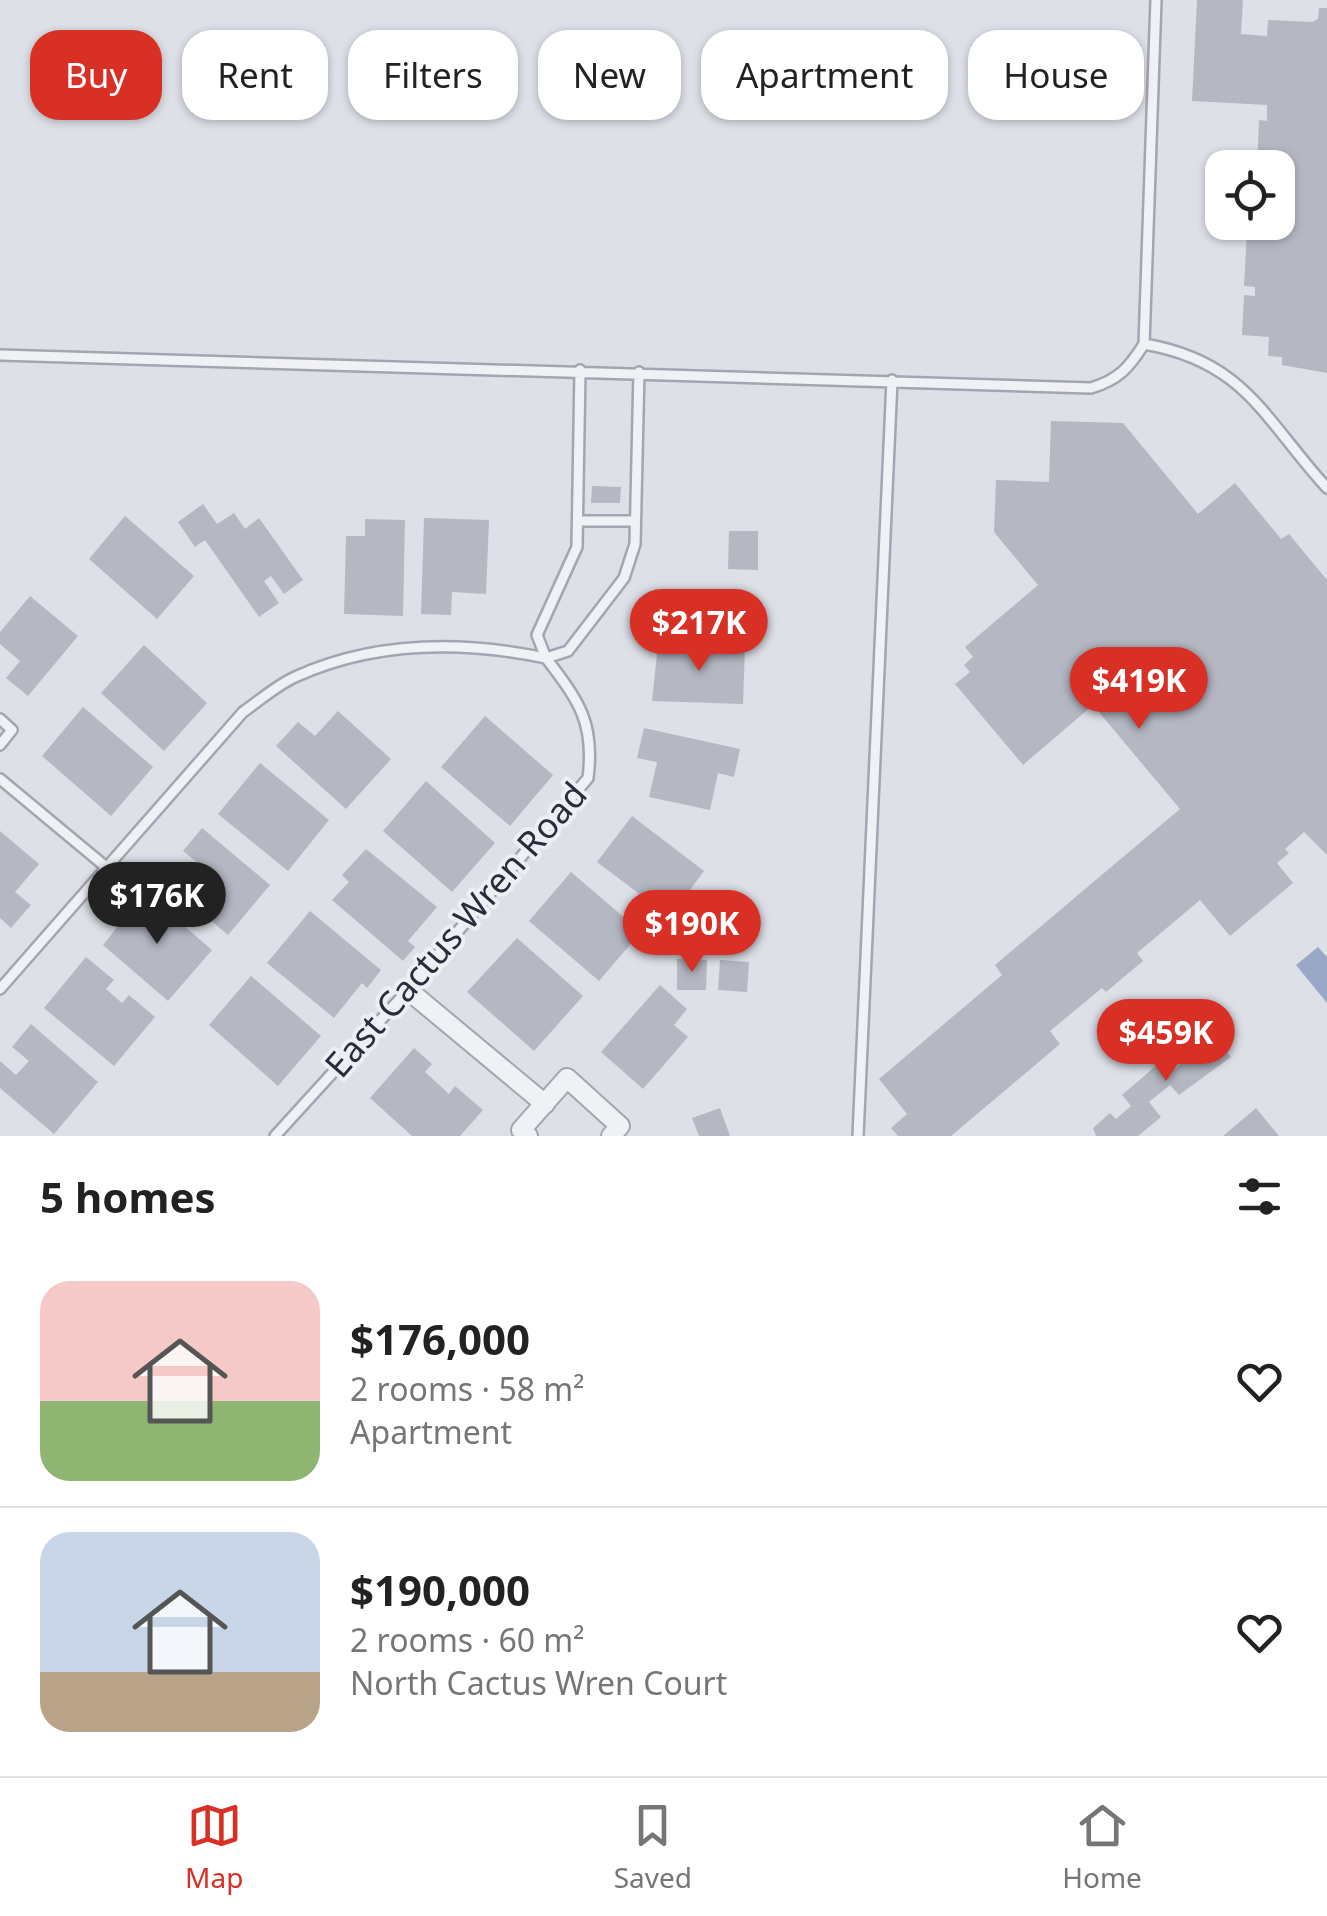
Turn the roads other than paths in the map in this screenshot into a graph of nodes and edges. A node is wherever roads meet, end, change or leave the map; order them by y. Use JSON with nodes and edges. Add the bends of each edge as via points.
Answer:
{"nodes":[{"id":1,"x":1156,"y":0,"type":"edge"},
{"id":2,"x":1144,"y":344,"type":"junction"},
{"id":3,"x":0,"y":356,"type":"edge"},
{"id":4,"x":580,"y":370,"type":"junction"},
{"id":5,"x":639,"y":372,"type":"junction"},
{"id":6,"x":892,"y":380,"type":"junction"},
{"id":7,"x":1327,"y":488,"type":"edge"},
{"id":8,"x":578,"y":521,"type":"junction"},
{"id":9,"x":634,"y":522,"type":"junction"},
{"id":10,"x":546,"y":658,"type":"junction"},
{"id":11,"x":0,"y":718,"type":"edge"},
{"id":12,"x":0,"y":745,"type":"edge"},
{"id":13,"x":0,"y":780,"type":"edge"},
{"id":14,"x":106,"y":867,"type":"junction"},
{"id":15,"x":0,"y":989,"type":"edge"},
{"id":16,"x":408,"y":990,"type":"junction"},
{"id":17,"x":545,"y":1104,"type":"junction"},
{"id":18,"x":276,"y":1136,"type":"edge"},
{"id":19,"x":528,"y":1136,"type":"edge"},
{"id":20,"x":611,"y":1136,"type":"edge"},
{"id":21,"x":858,"y":1136,"type":"edge"}],
"edges":[{"from":1,"to":2,"type":"lane"},
{"from":2,"to":6,"type":"lane","via":[[1114,382],[1091,388]]},
{"from":2,"to":7,"type":"lane","via":[[1207,360],[1239,384]]},
{"from":3,"to":4,"type":"lane"},
{"from":4,"to":5,"type":"lane"},
{"from":4,"to":8,"type":"lane"},
{"from":5,"to":6,"type":"lane"},
{"from":5,"to":9,"type":"lane"},
{"from":6,"to":21,"type":"lane"},
{"from":8,"to":9,"type":"lane"},
{"from":8,"to":10,"type":"lane","via":[[578,547],[537,635]]},
{"from":9,"to":10,"type":"lane","via":[[636,544],[624,578],[568,650]]},
{"from":10,"to":14,"type":"lane","via":[[486,646],[430,646],[363,656],[294,678],[243,712]]},
{"from":10,"to":16,"type":"lane","name":"East Cactus Wren Road","via":[[577,698],[592,741],[588,778]]},
{"from":11,"to":12,"type":"lane","via":[[12,730]]},
{"from":13,"to":14,"type":"lane"},
{"from":14,"to":15,"type":"lane"},
{"from":16,"to":17,"type":"street"},
{"from":16,"to":18,"type":"lane","name":"East Cactus Wren Road"},
{"from":17,"to":19,"type":"street","via":[[521,1130]]},
{"from":17,"to":20,"type":"street","via":[[568,1078],[620,1126]]}]}
